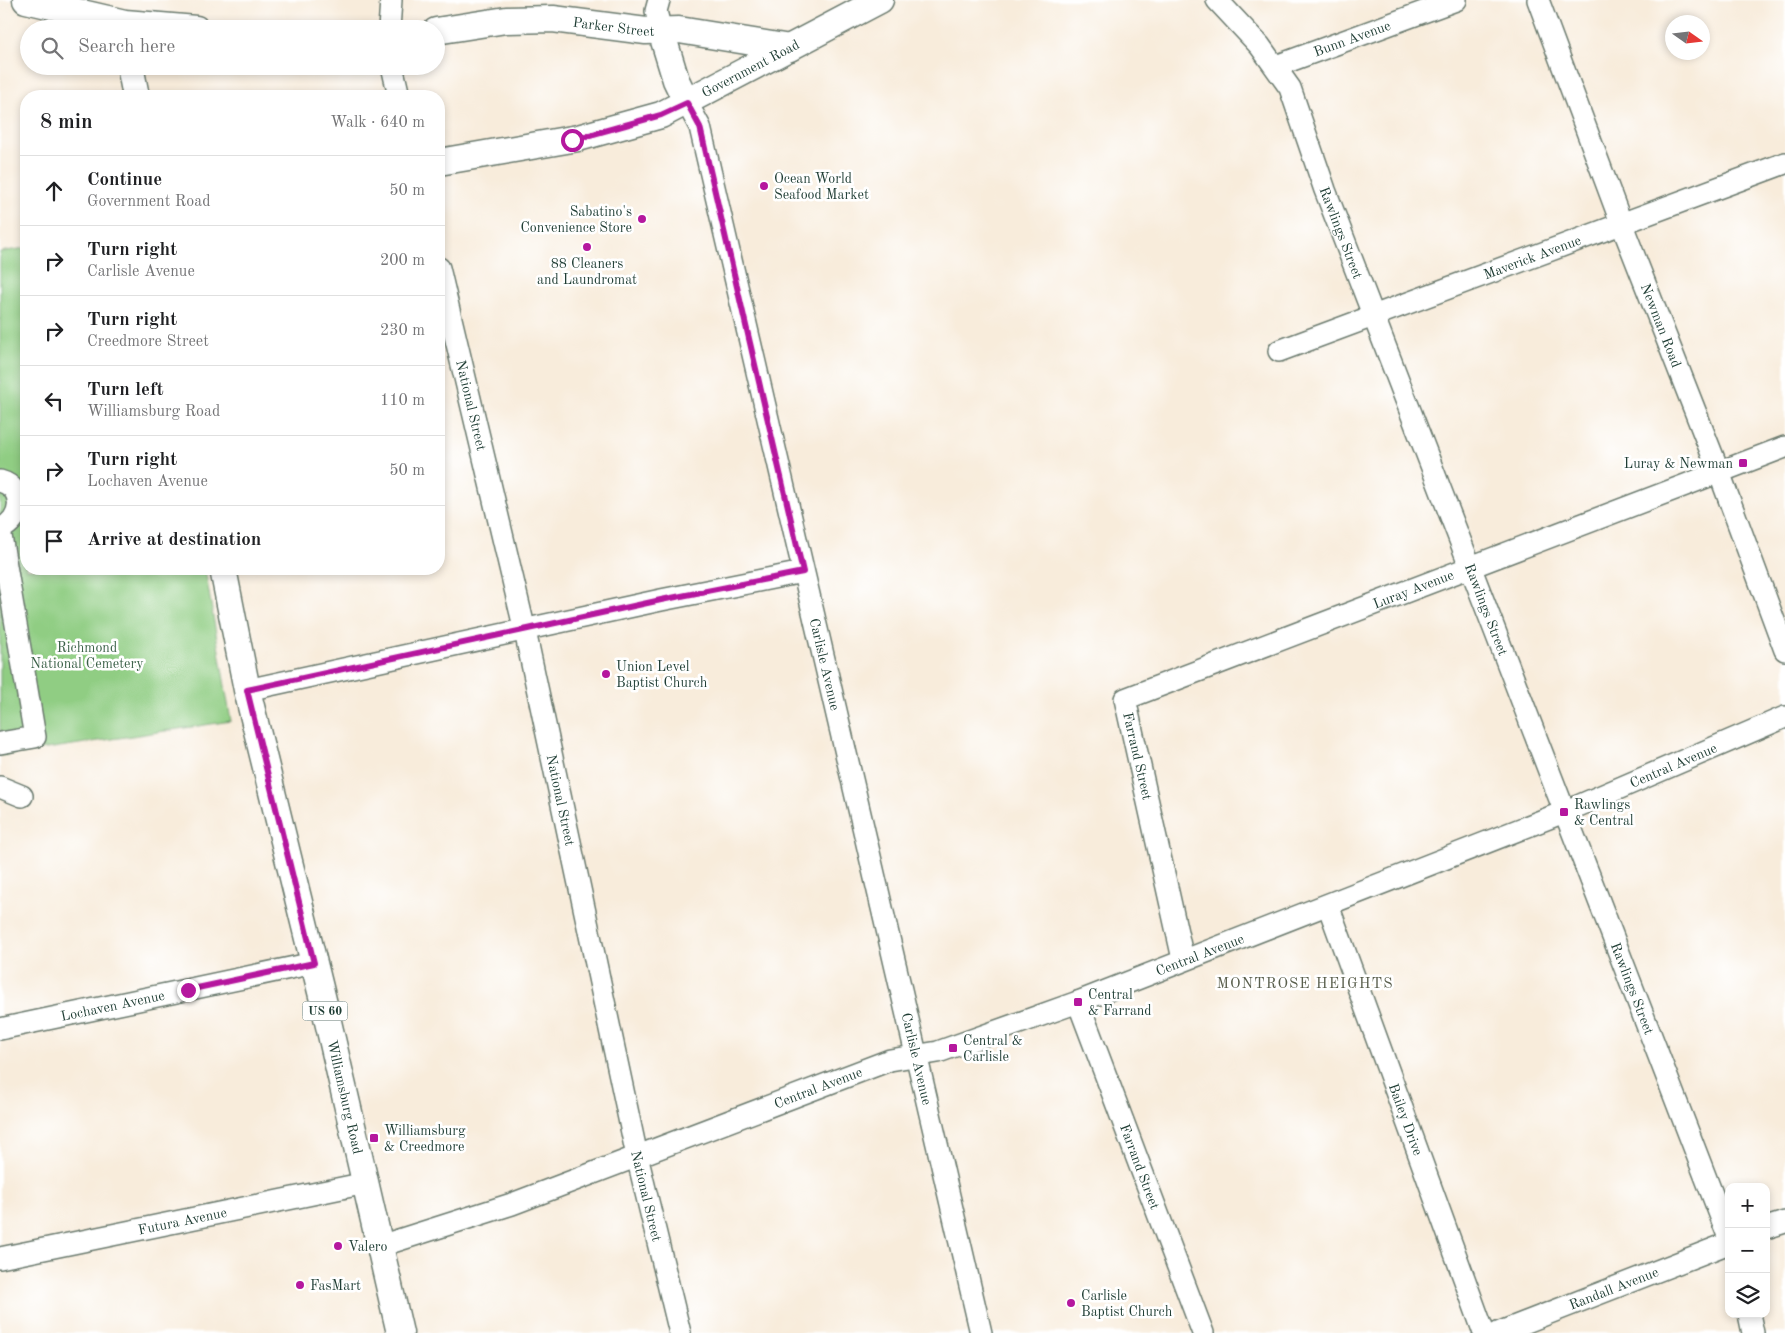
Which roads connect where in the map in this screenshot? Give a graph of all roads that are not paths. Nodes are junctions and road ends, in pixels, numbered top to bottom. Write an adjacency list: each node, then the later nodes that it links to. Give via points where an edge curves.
1 (26, 0): 8 (main road)
2 (391, 0): 10 (street)
3 (658, 0): 12 (street, Carlisle Avenue, via 656,11)
4 (880, 0): 13 (main road, Government Road)
5 (1217, 0): 14 (street, Rawlings Street)
6 (1456, 0): 14 (street, Bunn Avenue)
7 (1538, 0): 22 (street, Newman Road)
8 (124, 17): 9 (main road)
9 (142, 20)
10 (390, 20)
11 (445, 30): 12 (main road, Parker Street, via 540,18)
12 (660, 31): 13 (main road, Parker Street, via 679,30); 19 (main road, Carlisle Avenue)
13 (790, 48): 19 (main road, Government Road)
14 (1276, 66): 24 (street, Rawlings Street, via 1290,88)
15 (132, 75): 17 (main road)
16 (394, 75): 18 (street)
17 (135, 90)
18 (398, 90)
19 (687, 103): 20 (main road, Government Road, via 661,115 597,134); 33 (street, Carlisle Avenue, via 700,127)
20 (445, 161)
21 (1785, 163): 22 (street, Maverick Avenue)
22 (1622, 225): 24 (street, Maverick Avenue); 27 (street, Newman Road)
23 (445, 294): 35 (street, National Street)
24 (1374, 316): 25 (street, Maverick Avenue); 32 (street, Rawlings Street)
25 (1279, 351)
26 (1785, 447): 27 (street, Luray Avenue)
27 (1719, 472): 32 (street, Luray Avenue); 36 (street, Newman Road)
28 (0, 481): 29 (street, via 11,486)
29 (20, 497)
30 (20, 505): 31 (street, via 13,521)
31 (0, 529): 40 (street, via 35,737)
32 (1469, 566): 38 (street, Luray Avenue); 43 (street, Rawlings Street)
33 (803, 572): 35 (street); 49 (street, Carlisle Avenue)
34 (224, 575): 37 (main road, Williamsburg Road / US 60)
35 (524, 631): 37 (street); 50 (street, National Street)
36 (1785, 650)
37 (247, 690): 46 (main road, Williamsburg Road / US 60)
38 (1125, 699): 45 (street, Farrand Street)
39 (1785, 717): 43 (street, Central Avenue)
40 (0, 743)
41 (0, 787): 42 (street)
42 (22, 796)
43 (1564, 812): 44 (street, Central Avenue); 54 (street, Rawlings Street)
44 (1328, 905): 45 (street, Central Avenue); 63 (street, Bailey Drive)
45 (1183, 959): 47 (street, Central Avenue)
46 (314, 963): 48 (street, Lochaven Avenue); 51 (main road, Williamsburg Road / US 60)
47 (1078, 1002): 49 (street, Central Avenue, via 953,1048); 62 (street, Farrand Street)
48 (0, 1029)
49 (916, 1056): 50 (street, Central Avenue, via 890,1060); 61 (street, Carlisle Avenue)
50 (637, 1156): 56 (street, Central Avenue, via 512,1204); 60 (street, National Street)
51 (366, 1183): 56 (main road, Williamsburg Road / US 60); 57 (street, Futura Avenue)
52 (1785, 1222): 53 (street)
53 (1770, 1227)
54 (1725, 1228)
55 (1725, 1245): 64 (street, Randall Avenue)
56 (380, 1246): 59 (main road, Williamsburg Road / US 60)
57 (0, 1258)
58 (1749, 1318): 65 (street)
59 (400, 1333)
60 (680, 1333)
61 (981, 1333)
62 (1203, 1333)
63 (1484, 1333)
64 (1498, 1333)
65 (1753, 1333)

